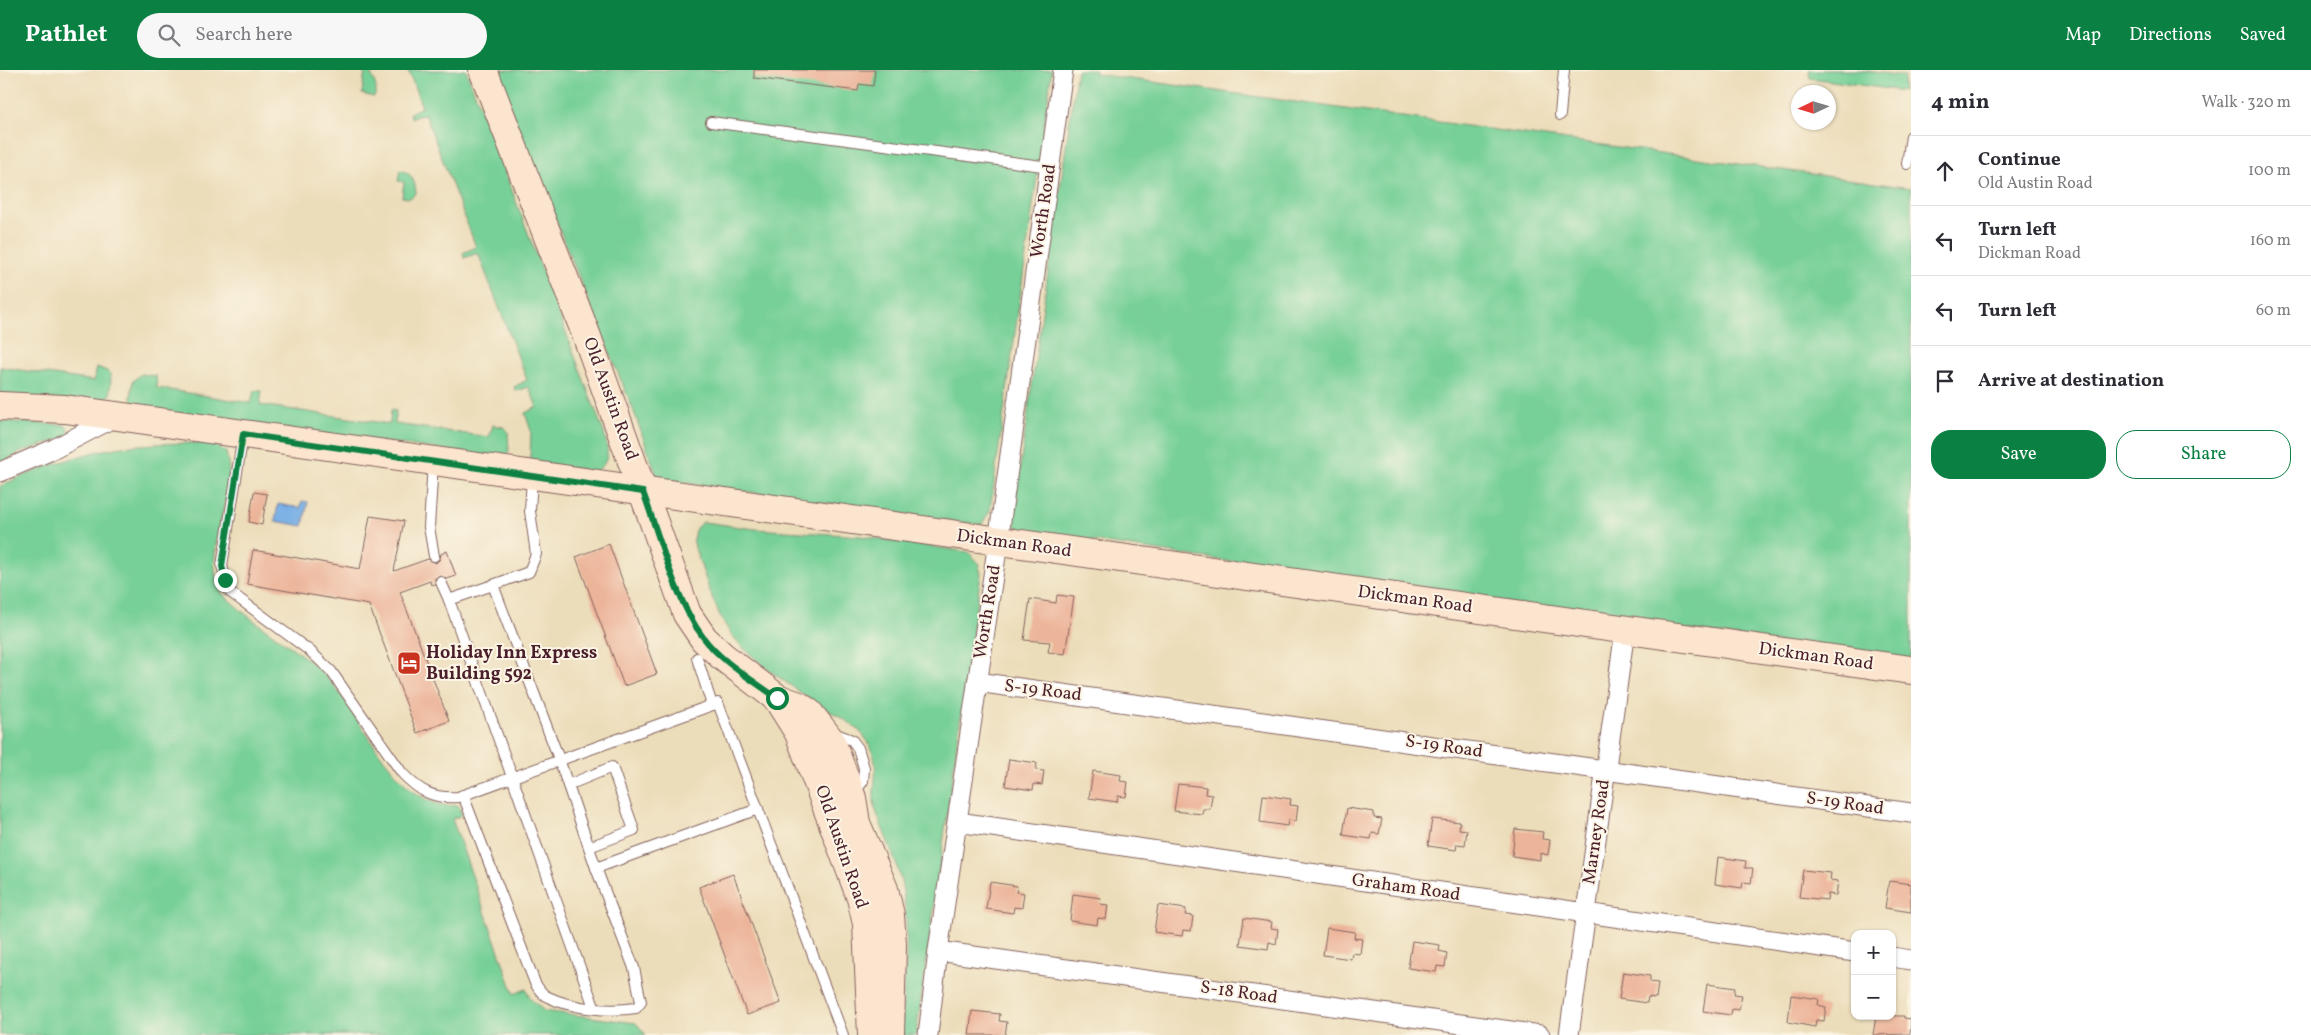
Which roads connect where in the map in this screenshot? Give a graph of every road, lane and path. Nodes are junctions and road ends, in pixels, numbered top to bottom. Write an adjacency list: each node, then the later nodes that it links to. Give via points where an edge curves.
1 (483, 70): 15 (street, Old Austin Road, via 586,334)
2 (1064, 70): 8 (street, Worth Road)
3 (1564, 70): 4 (lane)
4 (1560, 115)
5 (712, 122): 8 (lane)
6 (1911, 136): 7 (lane)
7 (1906, 164)
8 (1050, 167): 16 (street, Worth Road)
9 (0, 406): 10 (street, Dickman Road)
10 (117, 416): 11 (street, Dickman Road); 13 (street, via 54,449)
11 (243, 434): 12 (street, Dickman Road); 31 (lane, via 222,566 230,592 310,651 331,671 414,786 430,796)
12 (434, 462): 14 (street, Dickman Road); 17 (lane, via 429,527)
13 (0, 472)
14 (532, 476): 15 (street, Dickman Road); 19 (lane, via 530,511 536,554 529,572)
15 (643, 492): 16 (street, Dickman Road); 25 (street, Old Austin Road, via 688,614 704,639)
16 (998, 542): 21 (street, Dickman Road); 24 (street, Worth Road)
17 (434, 556)
18 (441, 582): 20 (lane)
19 (493, 585): 20 (lane); 27 (lane)
20 (449, 600): 29 (lane)
21 (1625, 630): 23 (street, Dickman Road); 28 (street, Marney Road)
22 (697, 658): 26 (lane)
23 (1911, 670)
24 (977, 682): 28 (street, S-19 Road); 35 (street, Worth Road)
25 (777, 698): 32 (street, Old Austin Road); 32 (street, Old Austin Road, via 809,713 831,741)
26 (712, 705): 27 (lane); 33 (lane, via 718,703)
27 (559, 760): 29 (lane); 30 (lane)
28 (1606, 770): 34 (street, S-19 Road); 38 (street, Marney Road)
29 (511, 777): 31 (lane); 43 (lane)
30 (568, 785): 36 (lane); 36 (lane, via 612,767 634,830)
31 (463, 795): 43 (lane, via 535,983 546,997 567,1004)
32 (840, 803): 45 (street, Old Austin Road, via 867,924); 46 (street, Old Austin Road, via 856,823 884,889 890,915)
33 (758, 809): 37 (lane); 44 (lane)
34 (1911, 813)
35 (958, 822): 38 (street, Graham Road); 39 (street, Worth Road)
36 (589, 847): 37 (lane)
37 (596, 868): 43 (lane, via 634,968 641,1002 636,1008)
38 (1585, 914): 40 (street, Graham Road); 49 (street, Marney Road)
39 (938, 950): 47 (street, Worth Road); 48 (street, S-18 Road)
40 (1851, 951)
41 (1896, 958): 42 (street)
42 (1911, 960)
43 (594, 1007)
44 (843, 1035)
45 (872, 1035)
46 (890, 1035)
47 (928, 1035)
48 (1540, 1035)
49 (1568, 1035)

